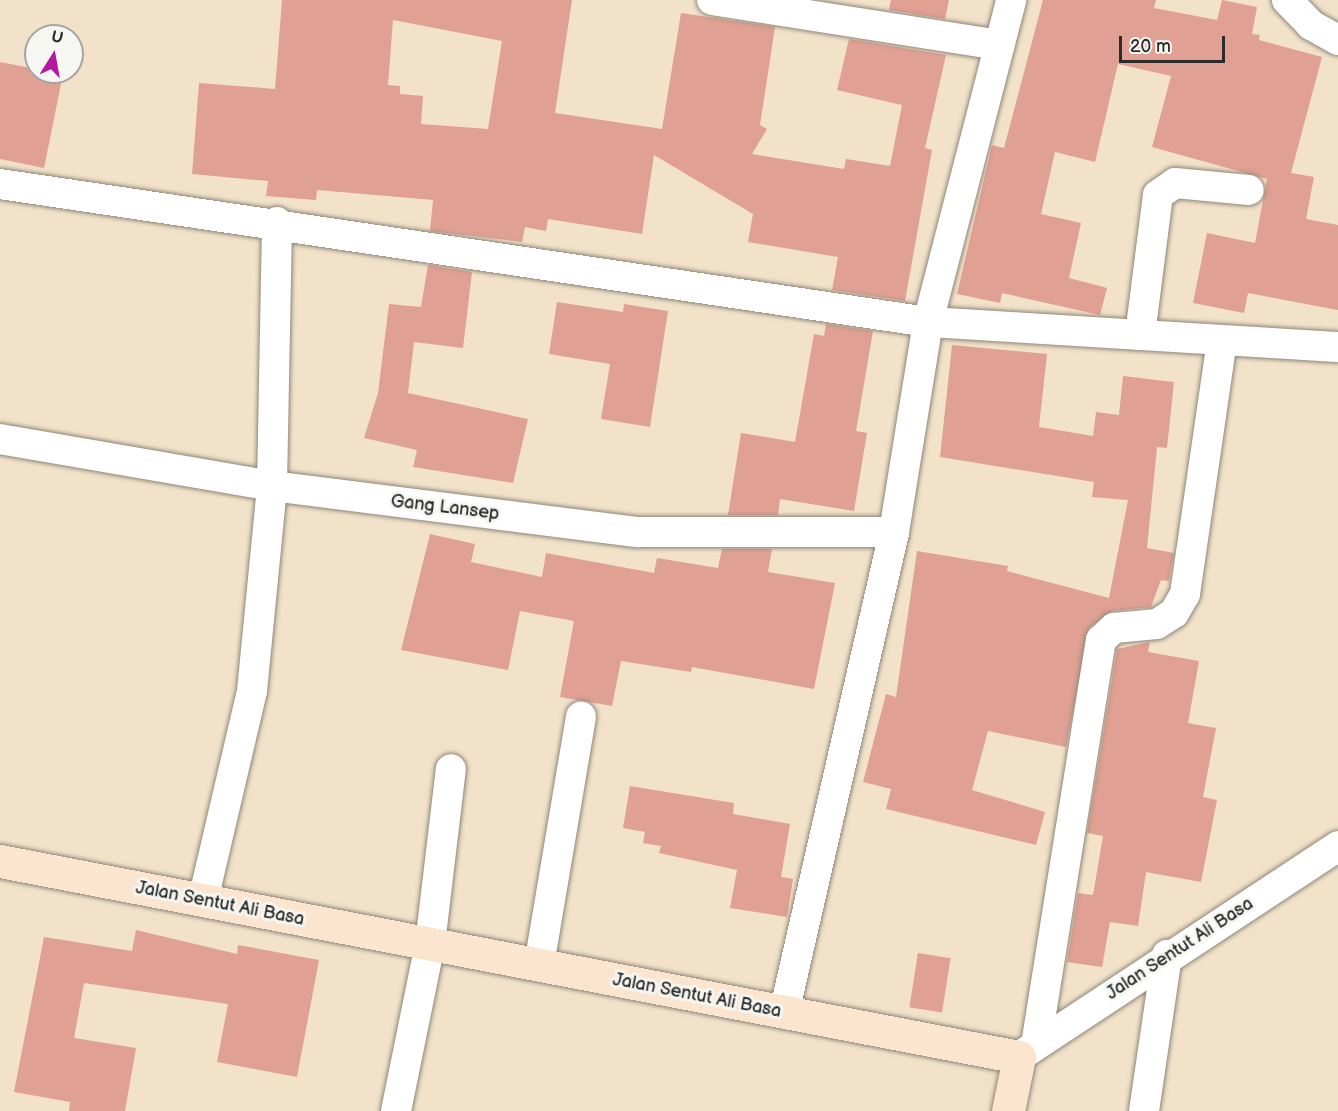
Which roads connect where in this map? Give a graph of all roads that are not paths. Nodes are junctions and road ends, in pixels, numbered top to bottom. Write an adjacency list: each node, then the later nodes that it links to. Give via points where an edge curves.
1 (712, 0): 5 (street)
2 (1011, 0): 5 (street)
3 (1287, 0): 4 (street, via 1311,25)
4 (1338, 40)
5 (999, 45): 9 (street)
6 (0, 184): 8 (street)
7 (1249, 190): 10 (street, via 1175,183 1158,195)
8 (278, 222): 9 (street); 14 (street)
9 (928, 322): 10 (street); 15 (street)
10 (1140, 335): 11 (street)
11 (1222, 341): 12 (street); 25 (street, via 1185,594 1174,613 1157,624 1114,628 1101,640)
12 (1338, 348)
13 (0, 439): 14 (street, Gang Lansep)
14 (272, 486): 15 (street, Gang Lansep, via 636,532); 20 (street, via 252,691)
15 (894, 532): 24 (street)
16 (581, 717): 23 (street)
17 (451, 770): 21 (street)
18 (1338, 846): 22 (street, Jalan Sentut Ali Basa)
19 (0, 861): 20 (street, Jalan Sentut Ali Basa)
20 (203, 900): 21 (street, Jalan Sentut Ali Basa)
21 (430, 944): 23 (street, Jalan Sentut Ali Basa); 26 (street)
22 (1167, 956): 25 (street, Jalan Sentut Ali Basa); 28 (street)
23 (539, 965): 24 (street, Jalan Sentut Ali Basa)
24 (784, 1012): 25 (street, Jalan Sentut Ali Basa)
25 (1027, 1051): 27 (street)
26 (396, 1111)
27 (1008, 1111)
28 (1144, 1111)

